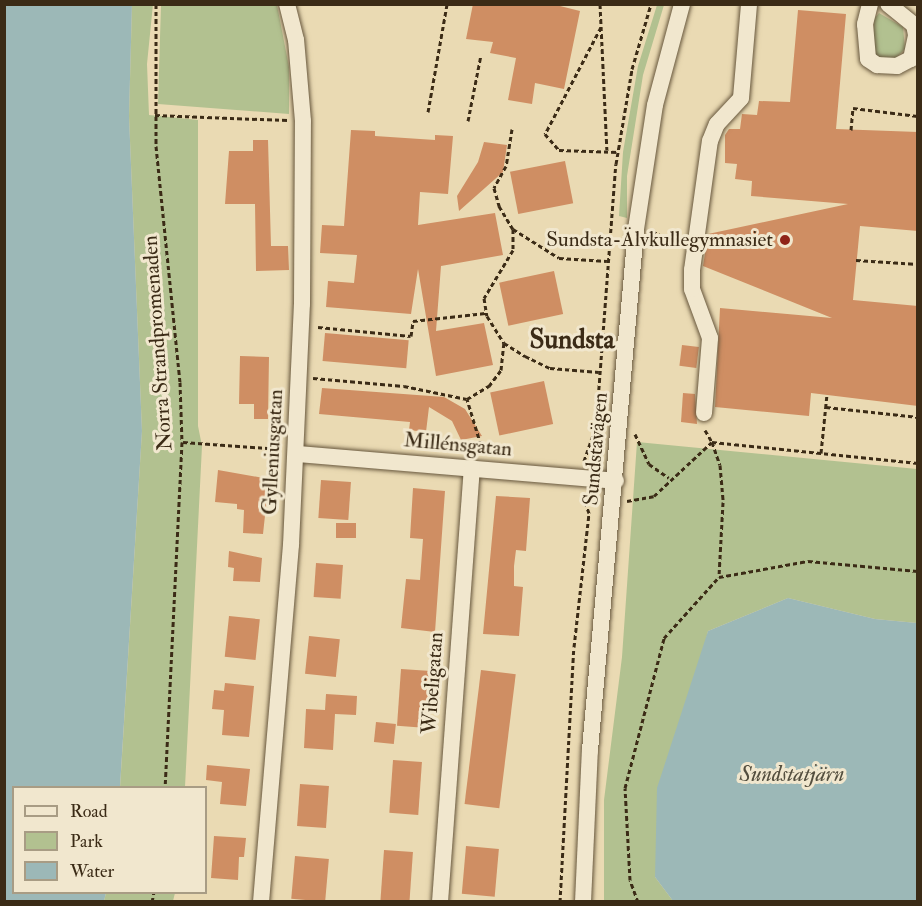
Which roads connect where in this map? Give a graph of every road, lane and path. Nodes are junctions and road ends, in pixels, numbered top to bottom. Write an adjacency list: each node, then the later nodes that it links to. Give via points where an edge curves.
1 (156, 4): 13 (path, Norra Strandpromenaden)
2 (287, 4): 15 (street, Gylleniusgatan, via 296,40)
3 (447, 4): 12 (path)
4 (600, 4): 10 (path)
5 (651, 4): 20 (path, via 632,69)
6 (682, 4): 22 (street, Sundstavägen, via 655,105)
7 (749, 4): 24 (street, via 741,98 717,124 710,141)
8 (870, 4): 9 (street, via 864,24 868,59 877,65 897,66 911,59 916,35 914,25)
9 (888, 4)
10 (601, 27): 19 (path); 19 (path, via 544,134 559,150)
11 (481, 55): 16 (path)
12 (428, 112)
13 (155, 115): 15 (path); 38 (path, Norra Strandpromenaden)
14 (918, 116): 18 (path, via 853,108)
15 (303, 121): 29 (street, Gylleniusgatan)
16 (468, 121)
17 (512, 129): 23 (path, via 506,166 494,188)
18 (851, 130)
19 (607, 150): 20 (path)
20 (618, 152): 21 (path)
21 (611, 225): 22 (path); 26 (path)
22 (636, 229): 24 (path, via 659,233); 45 (street, Sundstavägen)
23 (513, 230): 26 (path, via 559,258); 28 (path, via 513,250 484,298)
24 (696, 254): 36 (street, via 692,289 710,338)
25 (856, 260): 27 (path)
26 (607, 261): 31 (path)
27 (918, 264)
28 (486, 313): 29 (path, via 413,321 411,336); 30 (path)
29 (301, 326): 32 (street, Gylleniusgatan)
30 (504, 343): 31 (path, via 550,368); 34 (path, via 501,369 489,386)
31 (599, 372): 44 (path, via 596,427)
32 (300, 377): 34 (path, via 404,386); 41 (street, Gylleniusgatan)
33 (827, 394): 35 (path)
34 (467, 399): 43 (path, via 482,441)
35 (826, 407): 37 (path); 40 (path)
36 (704, 413): 39 (path, via 705,430)
37 (918, 417)
38 (182, 442): 41 (path); 49 (path, Norra Strandpromenaden)
39 (712, 442): 40 (path); 46 (path, via 654,496); 48 (path, via 720,465 723,502)
40 (821, 453): 42 (path)
41 (297, 454): 43 (street, Millénsgatan); 50 (street, Gylleniusgatan)
42 (918, 463)
43 (478, 469): 44 (street, Millénsgatan); 51 (street, Wibeligatan)
44 (581, 478): 45 (street, Millénsgatan); 52 (path, via 589,513 574,647)
45 (616, 481): 46 (street, Sundstavägen)
46 (614, 502): 53 (street, Sundstavägen, via 590,750)
47 (918, 571): 48 (path, via 808,561)
48 (719, 577): 54 (path, via 664,638 625,788 630,880)
49 (165, 786)
50 (261, 902)
51 (440, 902)
52 (560, 902)
53 (583, 902)
54 (638, 902)

